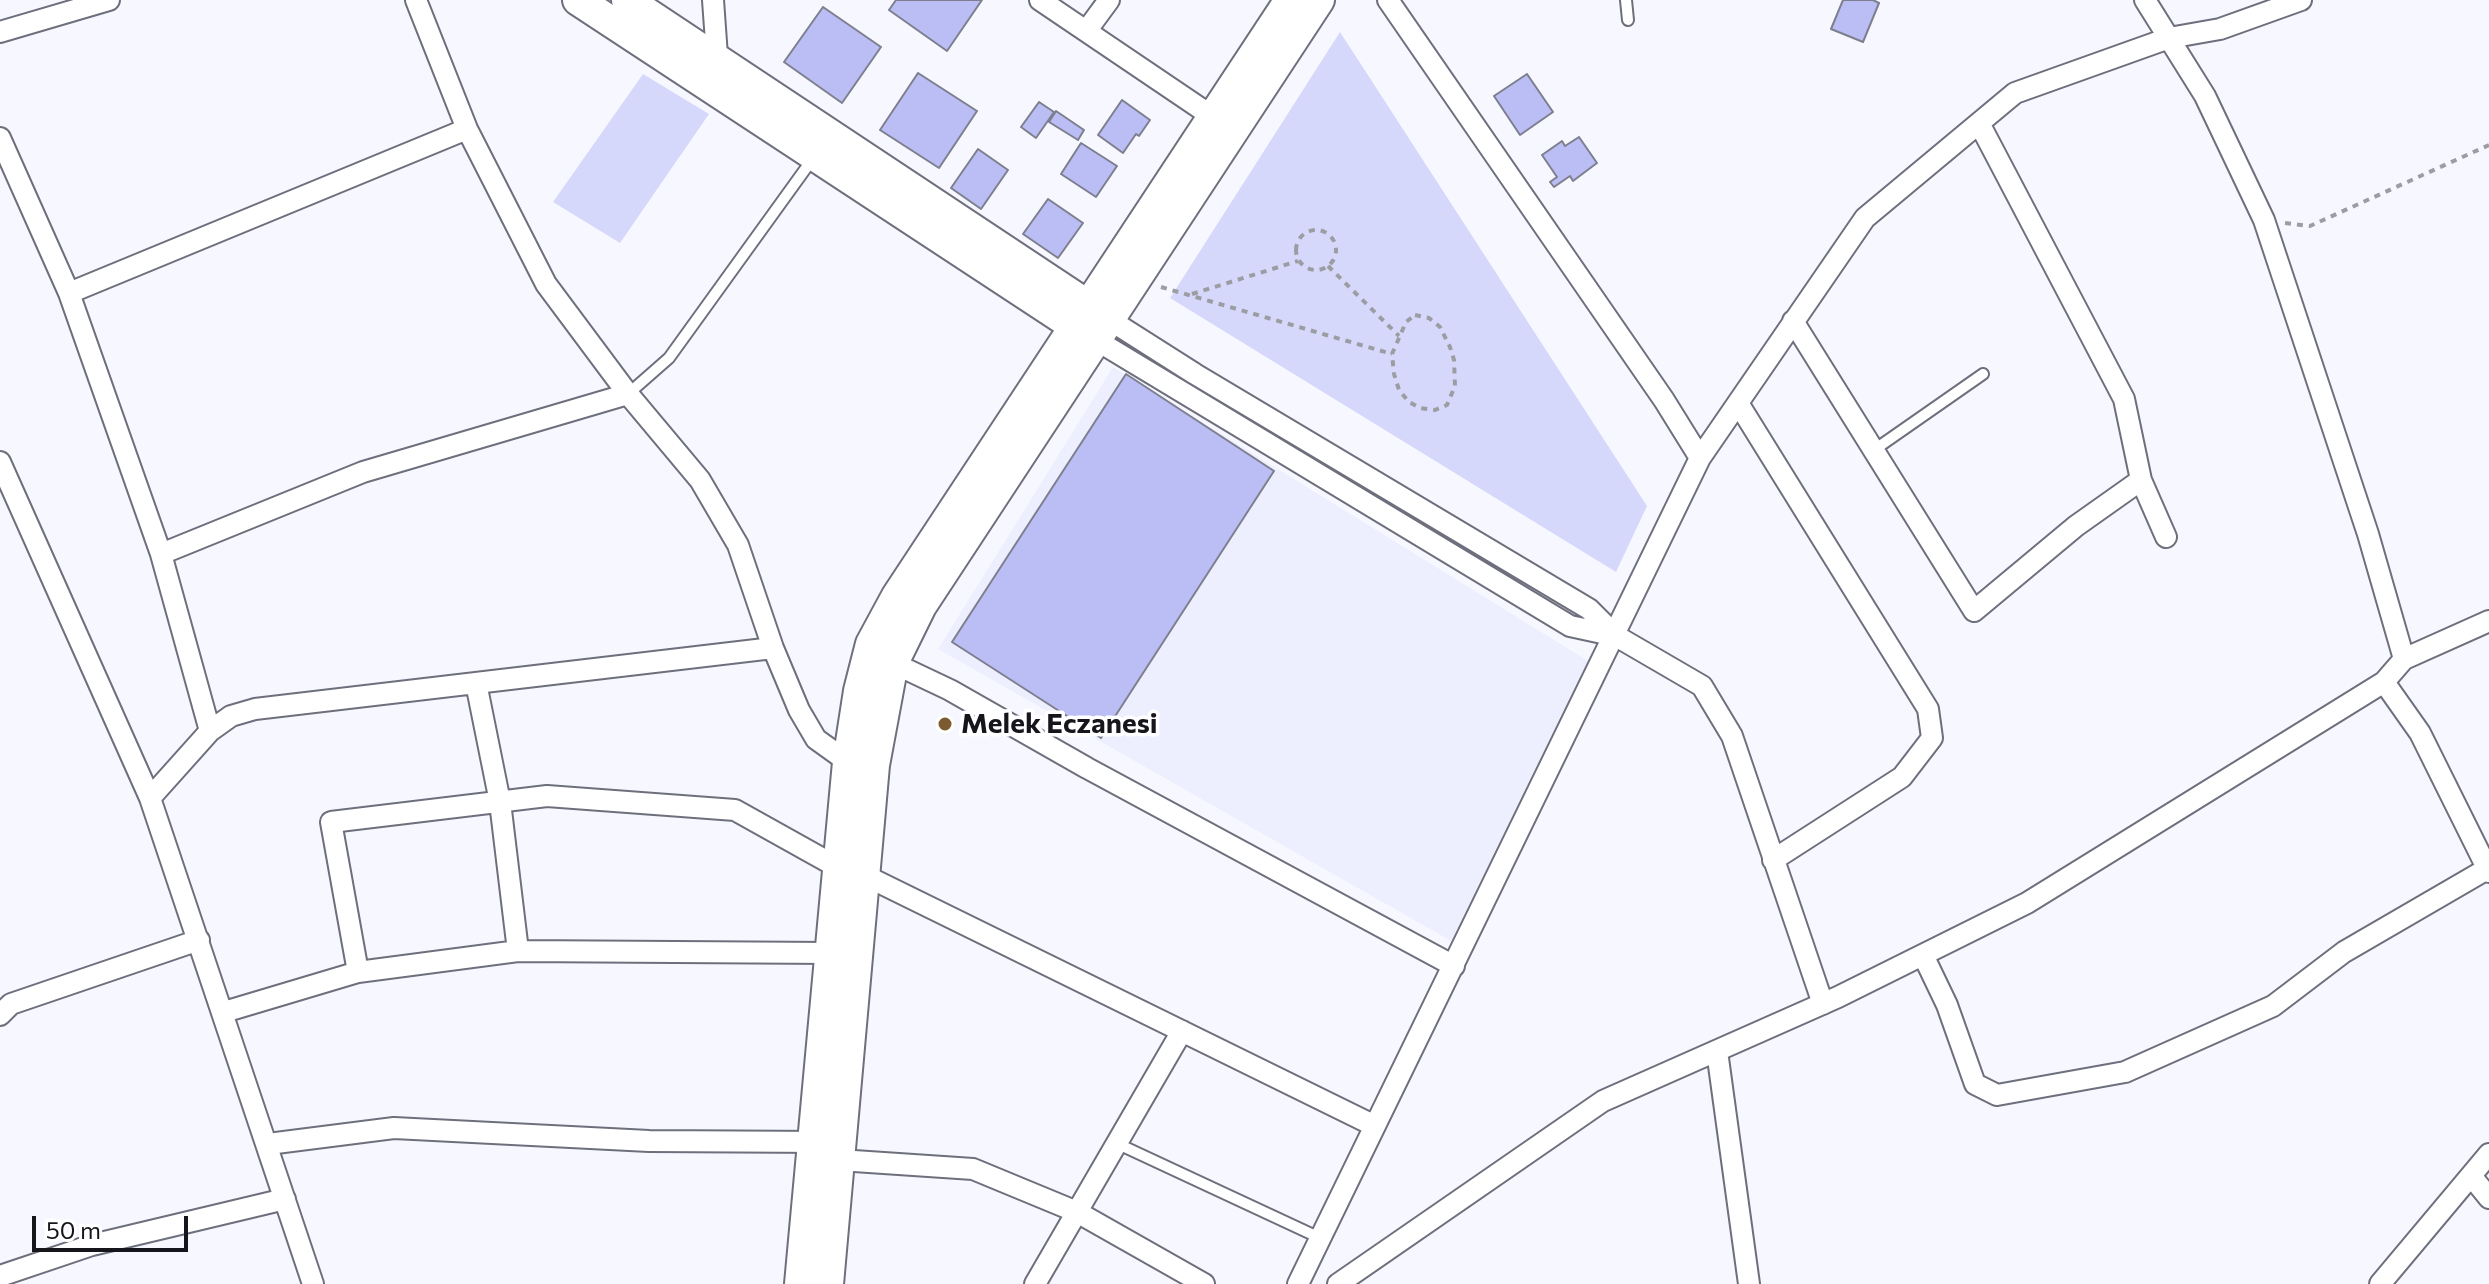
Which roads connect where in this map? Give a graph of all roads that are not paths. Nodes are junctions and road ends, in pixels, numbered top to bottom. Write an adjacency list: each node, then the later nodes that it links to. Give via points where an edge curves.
1 (109, 0): 14 (street)
2 (416, 0): 22 (street)
3 (578, 0): 19 (main road)
4 (627, 0): 19 (main road)
5 (713, 0): 19 (street)
6 (1040, 0): 16 (street)
7 (1109, 0): 16 (street)
8 (1290, 0): 21 (main road)
9 (1319, 0): 21 (main road)
10 (1388, 0): 32 (street)
11 (1626, 0): 15 (lane)
12 (2145, 0): 18 (street)
13 (2301, 0): 18 (street, via 2220,29)
14 (70, 6): 17 (street)
15 (1628, 20)
16 (1087, 30): 21 (street)
17 (0, 32)
18 (2169, 38): 20 (street, via 2015,93); 40 (street, via 2205,96 2264,220)
19 (718, 75): 24 (main road); 27 (main road)
20 (1979, 123): 26 (street, via 1865,218); 34 (street, via 2124,399)
21 (1223, 124): 27 (main road); 27 (main road, via 1136,280)
22 (467, 129): 25 (street); 29 (street, via 546,284)
23 (0, 138): 25 (street)
24 (815, 155): 27 (main road); 29 (lane, via 669,358)
25 (69, 293): 36 (street)
26 (1793, 321): 30 (street); 31 (street)
27 (1092, 323): 38 (street, via 1195,374 1589,609); 41 (main road, via 921,606); 45 (main road, via 897,596 871,644 859,691)
28 (1983, 374): 31 (lane)
29 (628, 394): 36 (street, via 363,472); 39 (street, via 700,480 738,545)
30 (1738, 403): 32 (street); 48 (street, via 1928,709 1932,738 1902,777)
31 (1874, 450): 34 (street, via 1974,611)
32 (1700, 458): 38 (street)
33 (0, 462): 46 (street)
34 (2141, 480): 35 (street)
35 (2166, 537)
36 (161, 554): 44 (street)
37 (2489, 621): 40 (street)
38 (1616, 636): 48 (street, via 1702,686 1732,736); 55 (street)
39 (773, 648): 43 (street); 45 (street, via 816,739)
40 (2404, 659): 42 (street)
41 (893, 663): 45 (main road); 55 (street)
42 (2384, 682): 49 (street, via 2420,733); 54 (street, via 2027,903)
43 (476, 683): 44 (street, via 255,709 231,716); 47 (street)
44 (210, 731): 46 (street)
45 (861, 764): 50 (main road)
46 (150, 798): 51 (street)
47 (500, 802): 50 (street, via 547,796 735,810); 52 (street); 56 (street, via 331,822)
48 (1773, 860): 57 (street)
49 (2488, 870): 54 (street, via 2344,952 2273,1006 2125,1072 1997,1095 1975,1084)
50 (852, 872): 53 (main road); 60 (street); 65 (main road)
51 (199, 940): 58 (street); 59 (street, via 11,1004)
52 (518, 951): 53 (street); 56 (street)
53 (831, 953): 65 (main road)
54 (1923, 955): 57 (street)
55 (1454, 966): 62 (street)
56 (358, 972): 58 (street)
57 (1823, 1004): 61 (street)
58 (224, 1012): 64 (street)
59 (0, 1015)
60 (1182, 1031): 62 (street); 63 (street)
61 (1717, 1051): 79 (street, via 1603,1101); 80 (street)
62 (1375, 1126): 71 (street)
63 (1116, 1143): 70 (street); 71 (lane)
64 (268, 1144): 65 (street, via 394,1128); 69 (street)
65 (831, 1148): 70 (street, via 973,1169); 74 (main road); 75 (main road)
66 (2489, 1154): 67 (street)
67 (2472, 1177): 68 (street); 81 (street)
68 (2489, 1198)
69 (285, 1199): 72 (street, via 92,1245); 73 (street)
70 (1077, 1212): 76 (street); 77 (street)
71 (1320, 1238): 78 (street)
72 (0, 1276)
73 (313, 1284)
74 (800, 1284)
75 (828, 1284)
76 (1035, 1284)
77 (1204, 1284)
78 (1298, 1284)
79 (1338, 1284)
80 (1749, 1284)
81 (2380, 1284)

